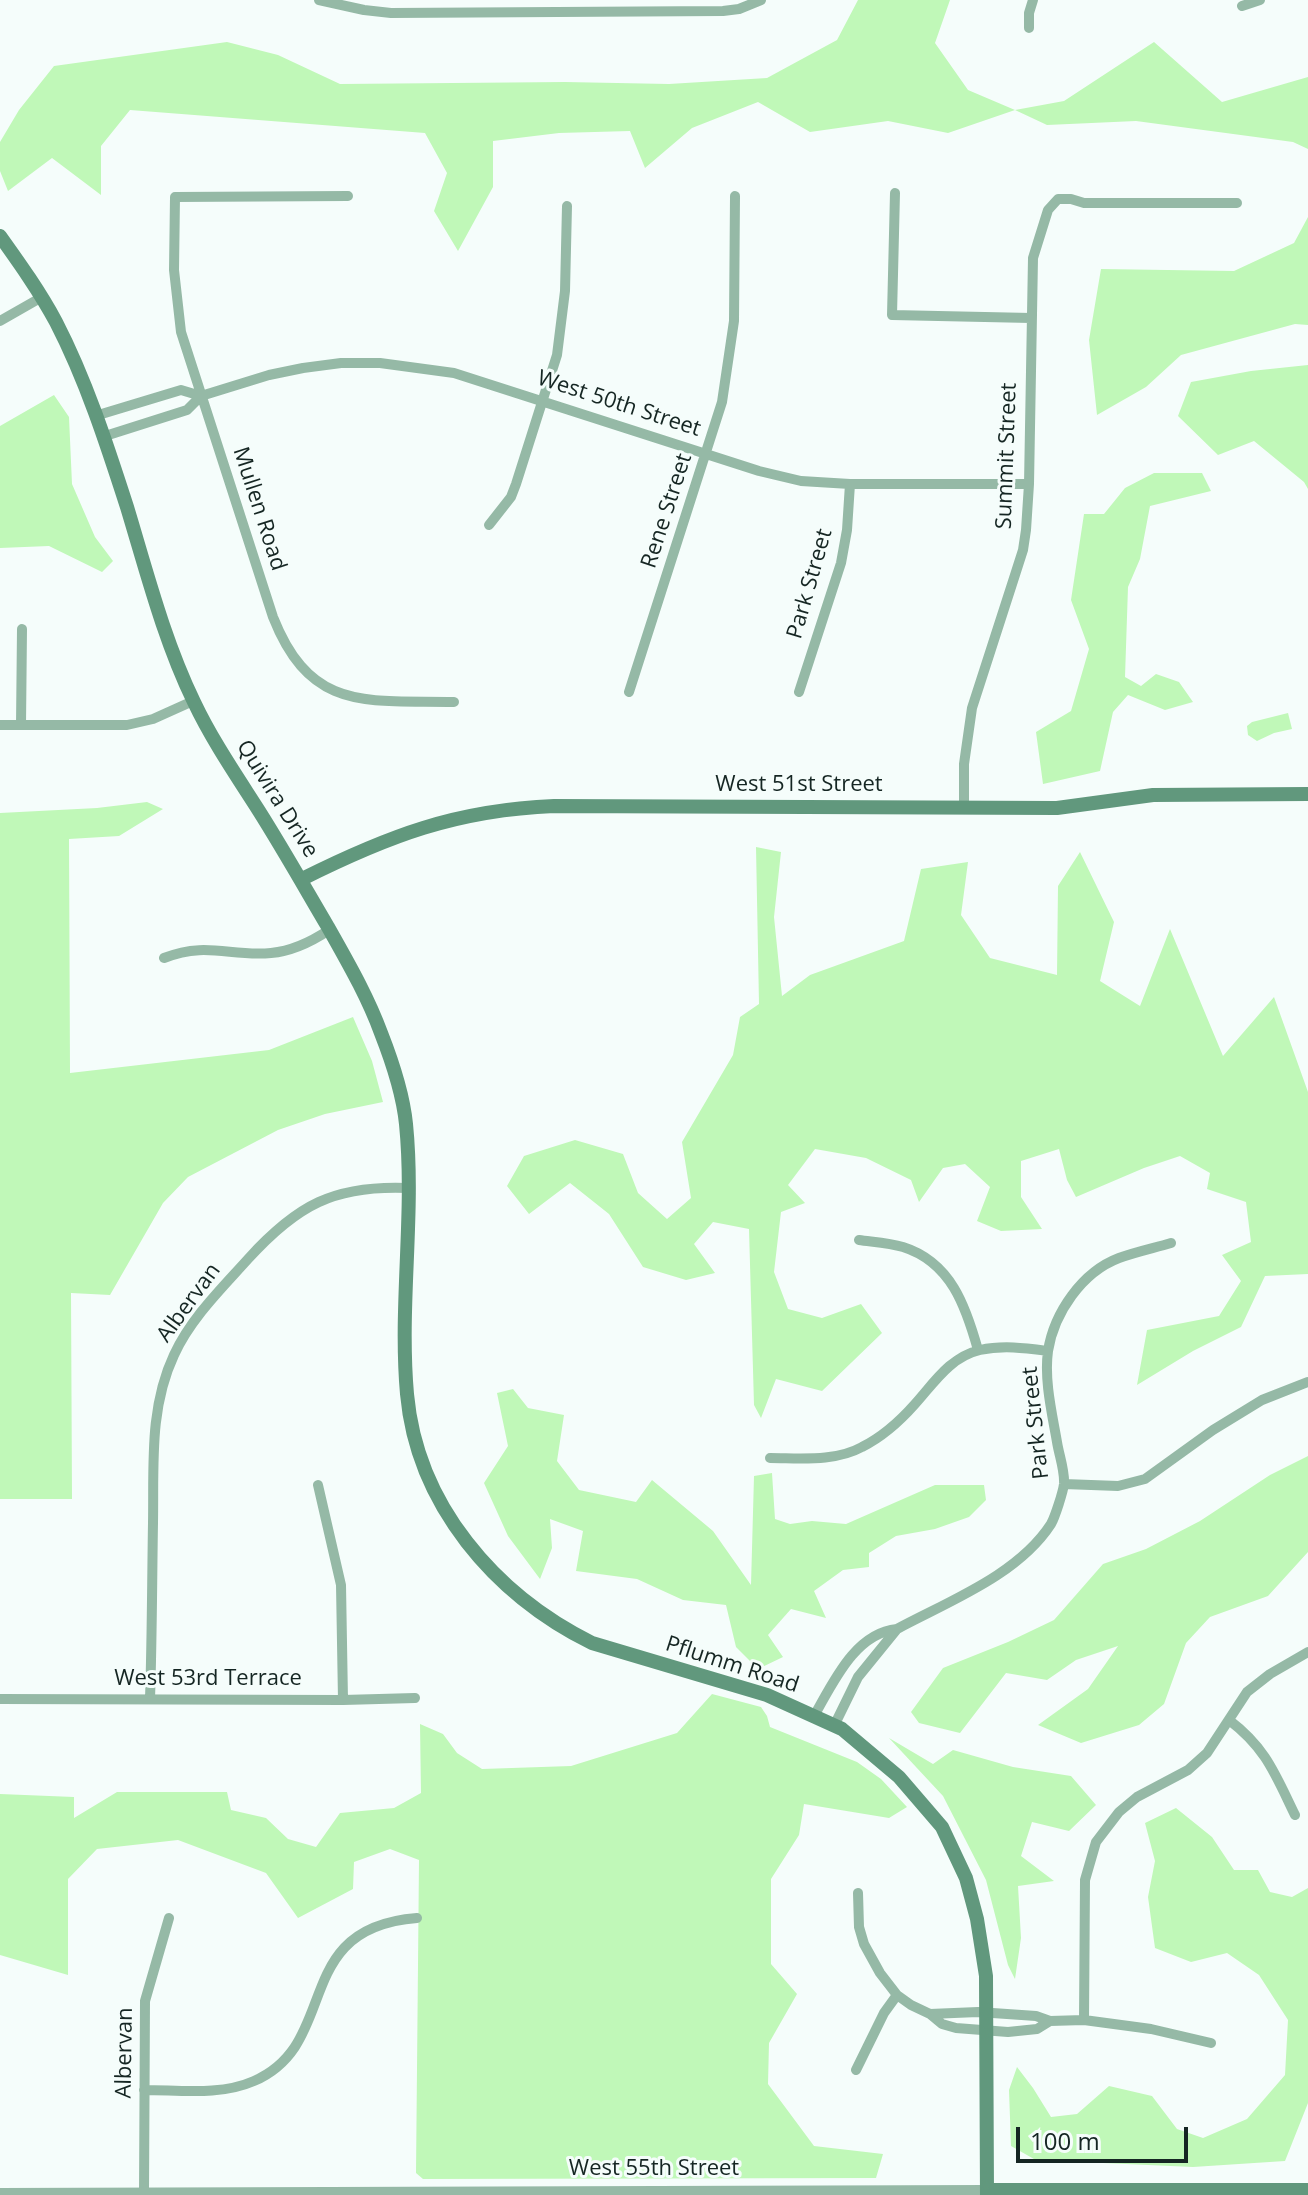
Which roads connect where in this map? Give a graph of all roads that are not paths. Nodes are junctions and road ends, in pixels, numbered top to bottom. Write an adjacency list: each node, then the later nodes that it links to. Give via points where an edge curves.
1 (319, 0): 2 (street, via 391,13 509,13 723,11)
2 (761, 0)
3 (1033, 0): 6 (street)
4 (1260, 0): 5 (street)
5 (1242, 6)
6 (1029, 28)
7 (895, 193): 14 (street, via 892,315)
8 (348, 196): 16 (street, Mullen Road, via 175,197 177,312)
9 (735, 196): 20 (street, Rene Street, via 734,321 722,402)
10 (1237, 203): 14 (street, Summit Street, via 1058,199 1048,210 1035,249)
11 (567, 206): 17 (street, via 562,325)
12 (0, 236): 13 (main road, Quivira Drive)
13 (42, 297): 15 (street); 18 (main road, Quivira Drive)
14 (1031, 318): 22 (street, Summit Street)
15 (0, 321)
16 (201, 396): 17 (street, West 50th Street, via 303,368 380,363 454,373); 18 (street, West 50th Street, via 181,390); 19 (street, West 50th Street, via 187,410); 28 (street, Mullen Road, via 273,617 298,665 325,686 359,699)
17 (543, 400): 20 (street, West 50th Street); 23 (street, via 511,497)
18 (95, 416): 19 (main road, Quivira Drive)
19 (102, 437): 27 (main road, Quivira Drive)
20 (707, 454): 21 (street, West 50th Street, via 801,481); 25 (street, Rene Street)
21 (850, 484): 22 (street, West 50th Street); 26 (street, Park Street, via 841,563)
22 (1029, 484): 32 (street, Summit Street, via 1023,550 972,708)
23 (489, 525)
24 (22, 629): 30 (street)
25 (629, 692)
26 (799, 692)
27 (193, 701): 30 (street, via 127,725); 33 (main road, Quivira Drive)
28 (454, 702)
29 (0, 725): 30 (street)
30 (21, 725)
31 (1308, 794): 32 (main road, West 51st Street, via 1168,795 1057,808)
32 (964, 807): 33 (main road, West 51st Street, via 501,809 412,830)
33 (302, 879): 34 (main road, Quivira Drive)
34 (329, 930): 35 (street, via 279,952 196,949); 36 (main road, Quivira Drive, via 370,1005 395,1076 406,1122)
35 (164, 958)
36 (408, 1188): 42 (main road, Quivira Drive); 52 (street, Albervan, via 338,1194 285,1222 213,1298 174,1354 154,1429)
37 (859, 1240): 39 (street, via 902,1247 937,1268 955,1287)
38 (1171, 1243): 40 (street, Park Street, via 1117,1258 1097,1270 1066,1305)
39 (978, 1350): 40 (street, via 1013,1346); 43 (street, via 955,1361 889,1430 861,1448 838,1456)
40 (1048, 1351): 44 (street, Park Street)
41 (1308, 1382): 44 (street, via 1262,1400 1145,1479 1118,1486)
42 (409, 1408): 54 (main road, Pflumm Road, via 424,1470 440,1502 486,1567 535,1610 592,1643 767,1695)
43 (770, 1458)
44 (1064, 1484): 46 (street, Park Street, via 1052,1522 1028,1553 992,1579)
45 (318, 1485): 53 (street, via 341,1585)
46 (897, 1629): 48 (street, Park Street, via 873,1637); 49 (street, Park Street)
47 (1308, 1652): 55 (street, via 1247,1692)
48 (850, 1658): 49 (street); 54 (street, Park Street)
49 (864, 1670): 56 (street, Park Street)
50 (415, 1698): 53 (street, West 53rd Terrace)
51 (0, 1699): 52 (street, West 53rd Terrace)
52 (150, 1699): 53 (street, West 53rd Terrace)
53 (343, 1700)
54 (814, 1716): 56 (main road, Pflumm Road)
55 (1229, 1720): 57 (street, via 1259,1746); 64 (street, via 1207,1753 1188,1770 1137,1797 1096,1842 1085,1880)
56 (834, 1726): 62 (main road, Pflumm Road, via 899,1777 942,1827 966,1878 977,1919)
57 (1295, 1815)
58 (858, 1893): 61 (street, via 864,1944)
59 (169, 1918): 69 (street, Albervan, via 145,2001)
60 (417, 1918): 69 (street, via 384,1923 341,1951 325,1975 302,2037 271,2071 222,2090)
61 (897, 1995): 63 (street); 68 (street)
62 (987, 2012): 63 (street); 65 (street); 66 (main road, Pflumm Road)
63 (930, 2014): 66 (street, via 942,2024)
64 (1084, 2020): 65 (street); 67 (street)
65 (1050, 2021): 66 (street, via 1037,2029)
66 (987, 2031): 71 (main road, Pflumm Road)
67 (1211, 2043)
68 (856, 2070)
69 (144, 2090): 73 (street, Albervan)
70 (1308, 2190): 71 (main road, West 55th Street)
71 (987, 2192): 74 (street, West 55th Street)
72 (0, 2193): 73 (street, West 55th Street)
73 (144, 2193): 74 (street, West 55th Street)
74 (411, 2193)

